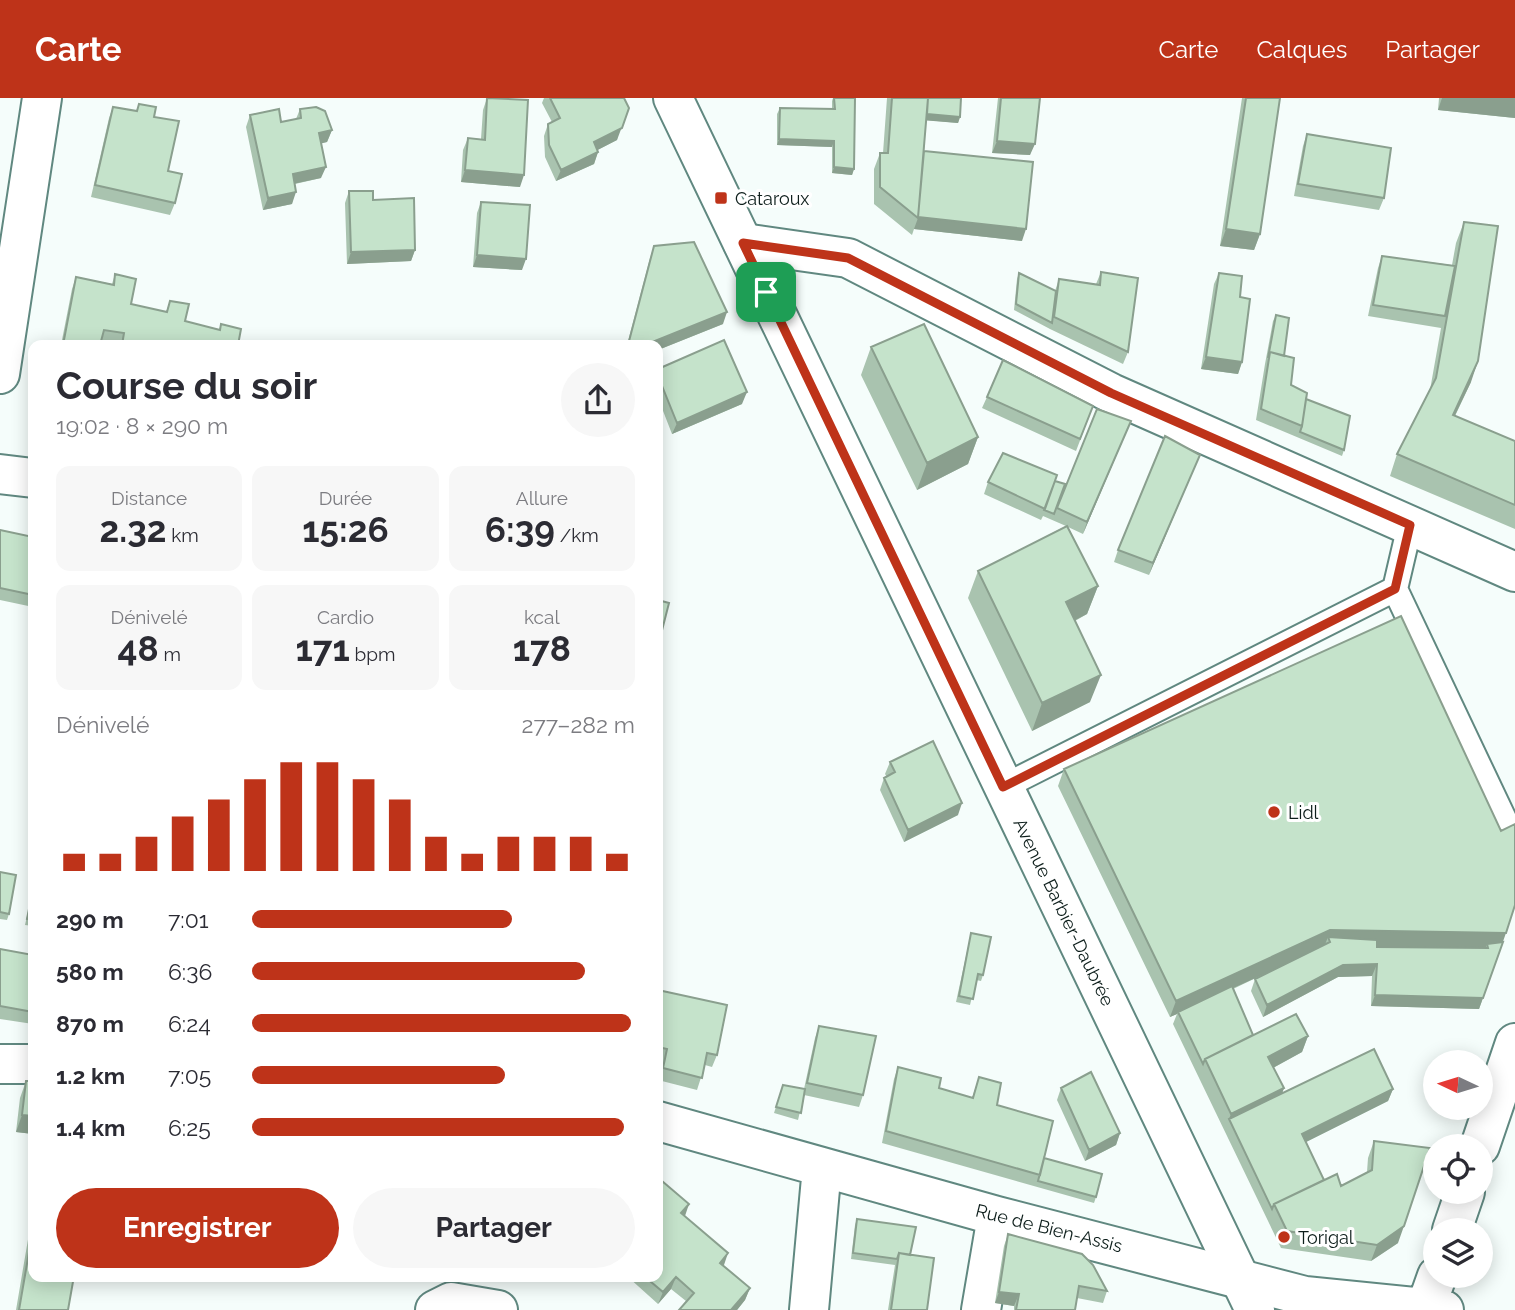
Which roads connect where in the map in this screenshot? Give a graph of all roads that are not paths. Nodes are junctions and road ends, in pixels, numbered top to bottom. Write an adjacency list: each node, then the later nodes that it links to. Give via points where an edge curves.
1 (42, 98): 4 (street)
2 (673, 98): 3 (street, Avenue Barbier-Daubrée)
3 (743, 243): 7 (street, via 848,258 1111,393); 10 (street, Avenue Barbier-Daubrée)
4 (0, 374)
5 (0, 474): 6 (street)
6 (28, 477)
7 (1410, 525): 8 (street); 9 (lane)
8 (1515, 572)
9 (1395, 589): 10 (lane); 11 (lane)
10 (1003, 787): 19 (street, Avenue Barbier-Daubrée)
11 (1504, 819)
12 (1515, 1043): 16 (street)
13 (0, 1064): 14 (street)
14 (28, 1064)
15 (663, 1122): 17 (street, Rue de Bien-Assis)
16 (1484, 1134)
17 (822, 1167): 18 (street, Rue de Bien-Assis); 23 (street)
18 (997, 1216): 19 (street, Rue de Bien-Assis); 24 (street)
19 (1239, 1276): 20 (street, Rue de Bien-Assis, via 1305,1296); 25 (street, Avenue Barbier-Daubrée)
20 (1435, 1298)
21 (435, 1310): 22 (street, via 451,1302)
22 (498, 1310)
23 (809, 1310)
24 (981, 1310)
25 (1255, 1310)

